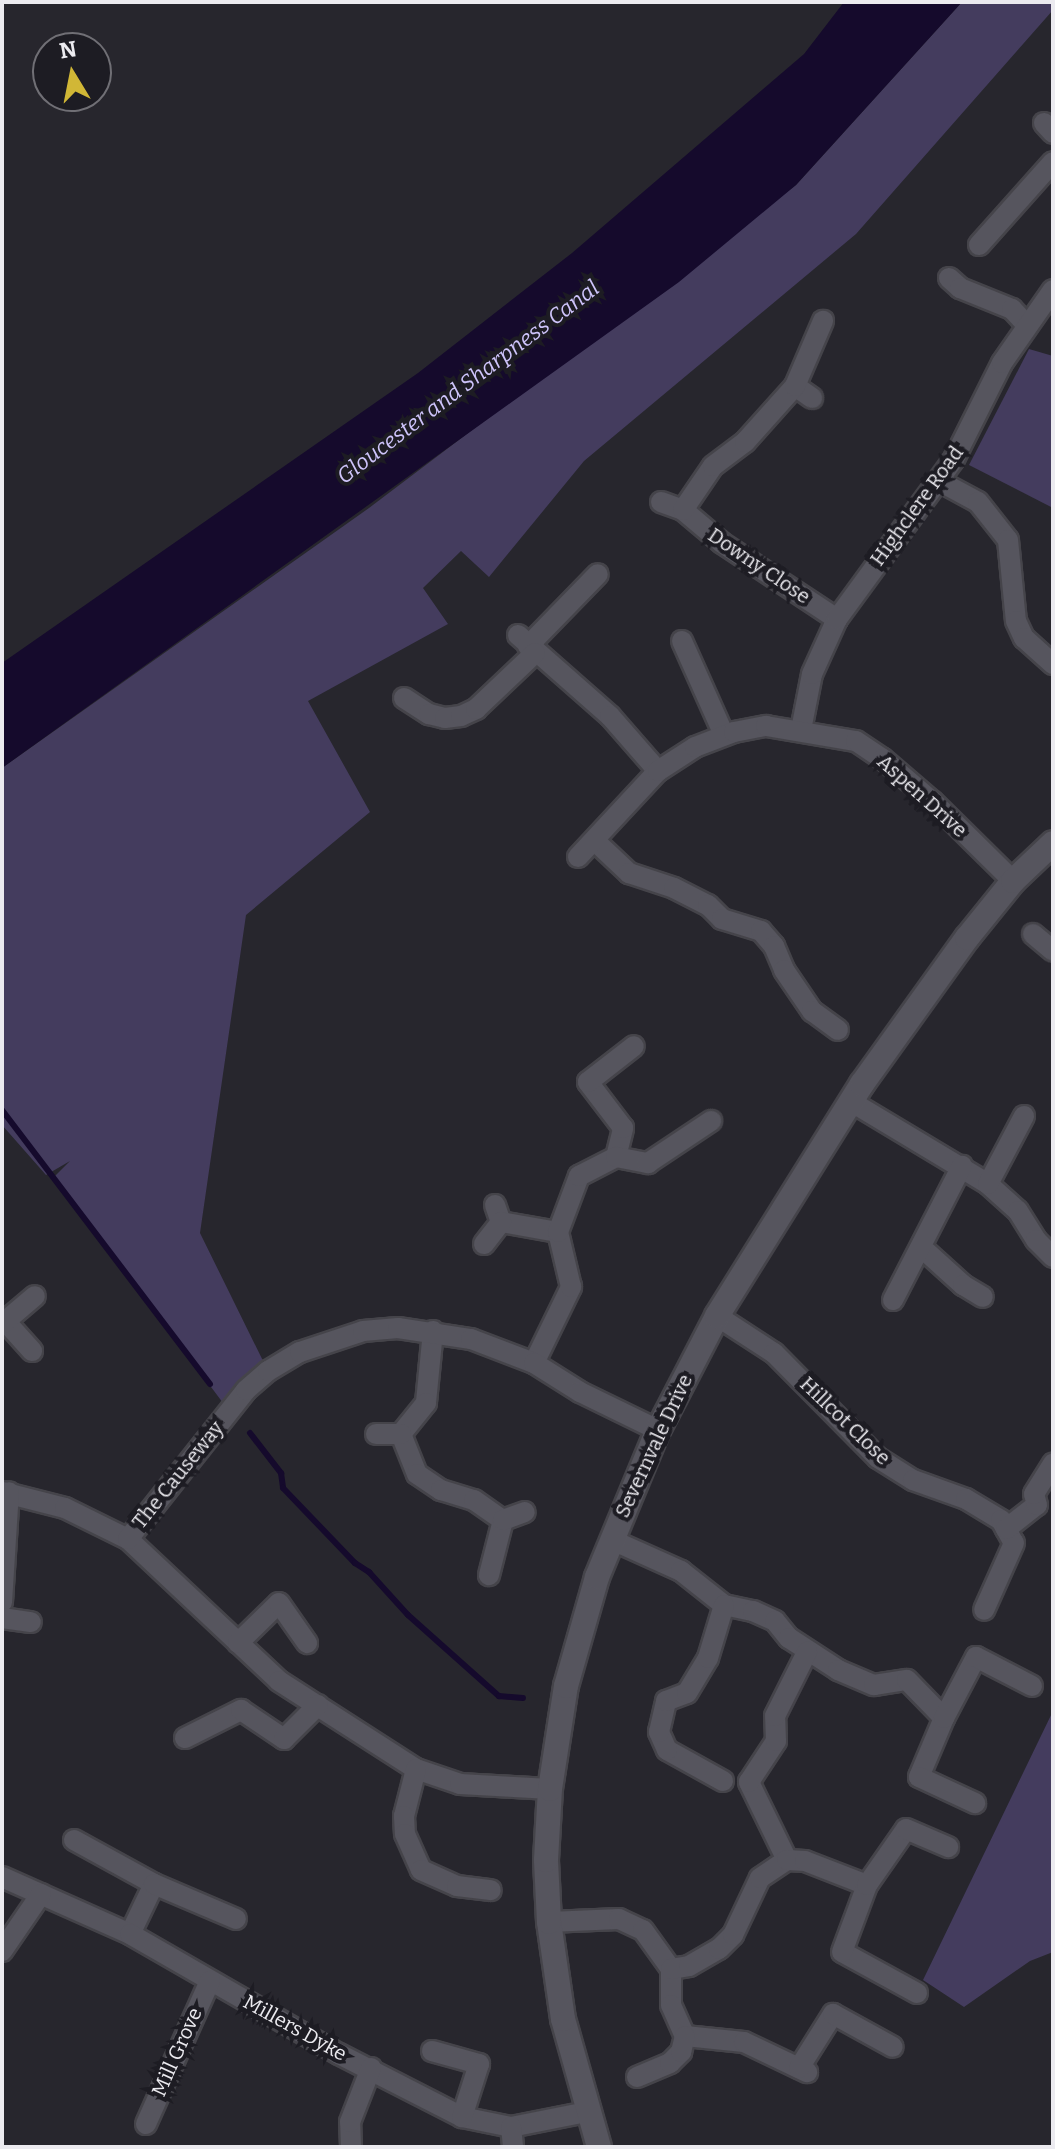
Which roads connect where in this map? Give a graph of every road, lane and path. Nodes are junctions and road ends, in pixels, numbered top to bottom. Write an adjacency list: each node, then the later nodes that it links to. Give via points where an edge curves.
1 (1053, 162): 2 (street)
2 (979, 245)
3 (949, 278): 6 (street, via 960,288 1012,309)
4 (1053, 290): 6 (street, Highclere Road)
5 (823, 321): 7 (street)
6 (1026, 324): 9 (street, Highclere Road)
7 (795, 386): 8 (street); 11 (street, via 745,442 713,466)
8 (812, 398)
9 (939, 481): 13 (street, Highclere Road); 16 (street, via 978,502 1008,540 1016,621 1024,638)
10 (661, 502): 11 (street, Downy Close)
11 (683, 510): 13 (street, Downy Close, via 722,543)
12 (598, 574): 15 (street)
13 (837, 619): 18 (street, Highclere Road, via 812,674)
14 (682, 641): 19 (street)
15 (527, 645): 17 (street, via 476,709 461,716 429,714); 20 (street, via 610,716)
16 (1053, 664)
17 (404, 698)
18 (801, 730): 19 (street, Aspen Drive, via 766,726); 24 (street, Aspen Drive, via 856,741 883,759)
19 (724, 735): 20 (street, Aspen Drive)
20 (658, 771): 21 (street, Aspen Drive)
21 (595, 841): 23 (street, Aspen Drive); 27 (street, via 629,873 708,905 719,928 761,931 812,1011)
22 (1053, 843): 24 (street, Severnvale Drive)
23 (578, 857)
24 (1013, 881): 29 (street, Severnvale Drive)
25 (1033, 934): 26 (street)
26 (1053, 951)
27 (838, 1030)
28 (634, 1046): 32 (street, via 588,1082 623,1128)
29 (850, 1101): 33 (street); 42 (street, Severnvale Drive)
30 (1024, 1116): 34 (street)
31 (711, 1121): 32 (street, via 648,1163)
32 (616, 1157): 35 (street, via 579,1176)
33 (962, 1166): 34 (street); 37 (street)
34 (988, 1184): 38 (street, via 1018,1211)
35 (558, 1232): 36 (street, via 498,1214); 46 (street, via 571,1287)
36 (484, 1244)
37 (921, 1247): 40 (street); 41 (street)
38 (1053, 1257)
39 (35, 1296): 43 (street)
40 (983, 1297)
41 (893, 1300)
42 (717, 1316): 47 (street, Severnvale Drive); 54 (street, Hillcot Close, via 774,1353 878,1458 913,1480 966,1499 1001,1520)
43 (4, 1323): 45 (street)
44 (433, 1331): 46 (street, The Causeway); 49 (street, via 426,1403); 55 (street, The Causeway, via 363,1331 312,1346 268,1371 229,1411)
45 (32, 1351)
46 (534, 1363): 47 (street, The Causeway)
47 (658, 1430): 56 (street, Severnvale Drive)
48 (376, 1434): 49 (street)
49 (401, 1434): 53 (street, via 417,1474)
50 (1053, 1464): 54 (street, via 1034,1494 1037,1505)
51 (6, 1492): 55 (street, The Causeway, via 65,1508); 58 (street)
52 (525, 1512): 53 (street)
53 (503, 1520): 57 (street)
54 (1010, 1536): 60 (street)
55 (128, 1539): 63 (street, The Causeway)
56 (612, 1540): 59 (street, via 681,1571); 72 (street, Severnvale Drive, via 566,1686)
57 (489, 1575)
58 (2, 1602)
59 (724, 1605): 65 (street, via 775,1621); 71 (street, via 708,1658 687,1693 666,1701 659,1732 667,1750)
60 (984, 1610)
61 (2, 1618): 62 (street)
62 (31, 1622)
63 (238, 1643): 64 (street, via 279,1603); 67 (street, The Causeway, via 279,1681)
64 (307, 1643)
65 (807, 1652): 68 (street, via 874,1685 907,1680); 76 (street, via 775,1716 776,1741 749,1782)
66 (1032, 1686): 68 (street, via 976,1657)
67 (318, 1705): 69 (street, via 284,1747 241,1710); 70 (street, The Causeway)
68 (941, 1716): 73 (street, via 919,1777)
69 (185, 1738)
70 (416, 1769): 72 (street, The Causeway, via 460,1784); 80 (street, via 404,1816 414,1877)
71 (723, 1781)
72 (550, 1789): 83 (street, Severnvale Drive)
73 (975, 1803)
74 (74, 1840): 78 (street)
75 (948, 1847): 79 (street, via 906,1829)
76 (787, 1860): 79 (street, via 805,1861); 86 (street, via 760,1878 733,1935 719,1949 689,1966)
77 (2, 1877): 81 (street, Millers Dyke)
78 (154, 1884): 82 (street); 84 (street)
79 (867, 1885): 88 (street, via 842,1952)
80 (491, 1890)
81 (41, 1894): 84 (street, Millers Dyke); 85 (street)
82 (236, 1919)
83 (549, 1922): 86 (street, via 619,1919 643,1930); 94 (street, Severnvale Drive, via 563,2019)
84 (130, 1934): 87 (street, Millers Dyke)
85 (2, 1951)
86 (671, 1969): 89 (street, via 671,2005)
87 (210, 1981): 92 (street, Millers Dyke); 96 (street, Mill Grove)
88 (917, 1993)
89 (685, 2036): 90 (street, via 744,2042 803,2070 833,2014); 93 (street, via 681,2052 670,2063)
90 (893, 2047)
91 (432, 2051): 95 (street, via 487,2066)
92 (371, 2068): 95 (street, Millers Dyke); 98 (street, via 350,2122)
93 (637, 2077)
94 (587, 2112): 97 (street, Millers Dyke); 99 (street, Severnvale Drive)
95 (462, 2117): 97 (street, Millers Dyke)
96 (145, 2125)
97 (512, 2137)
98 (351, 2147)
99 (599, 2147)

